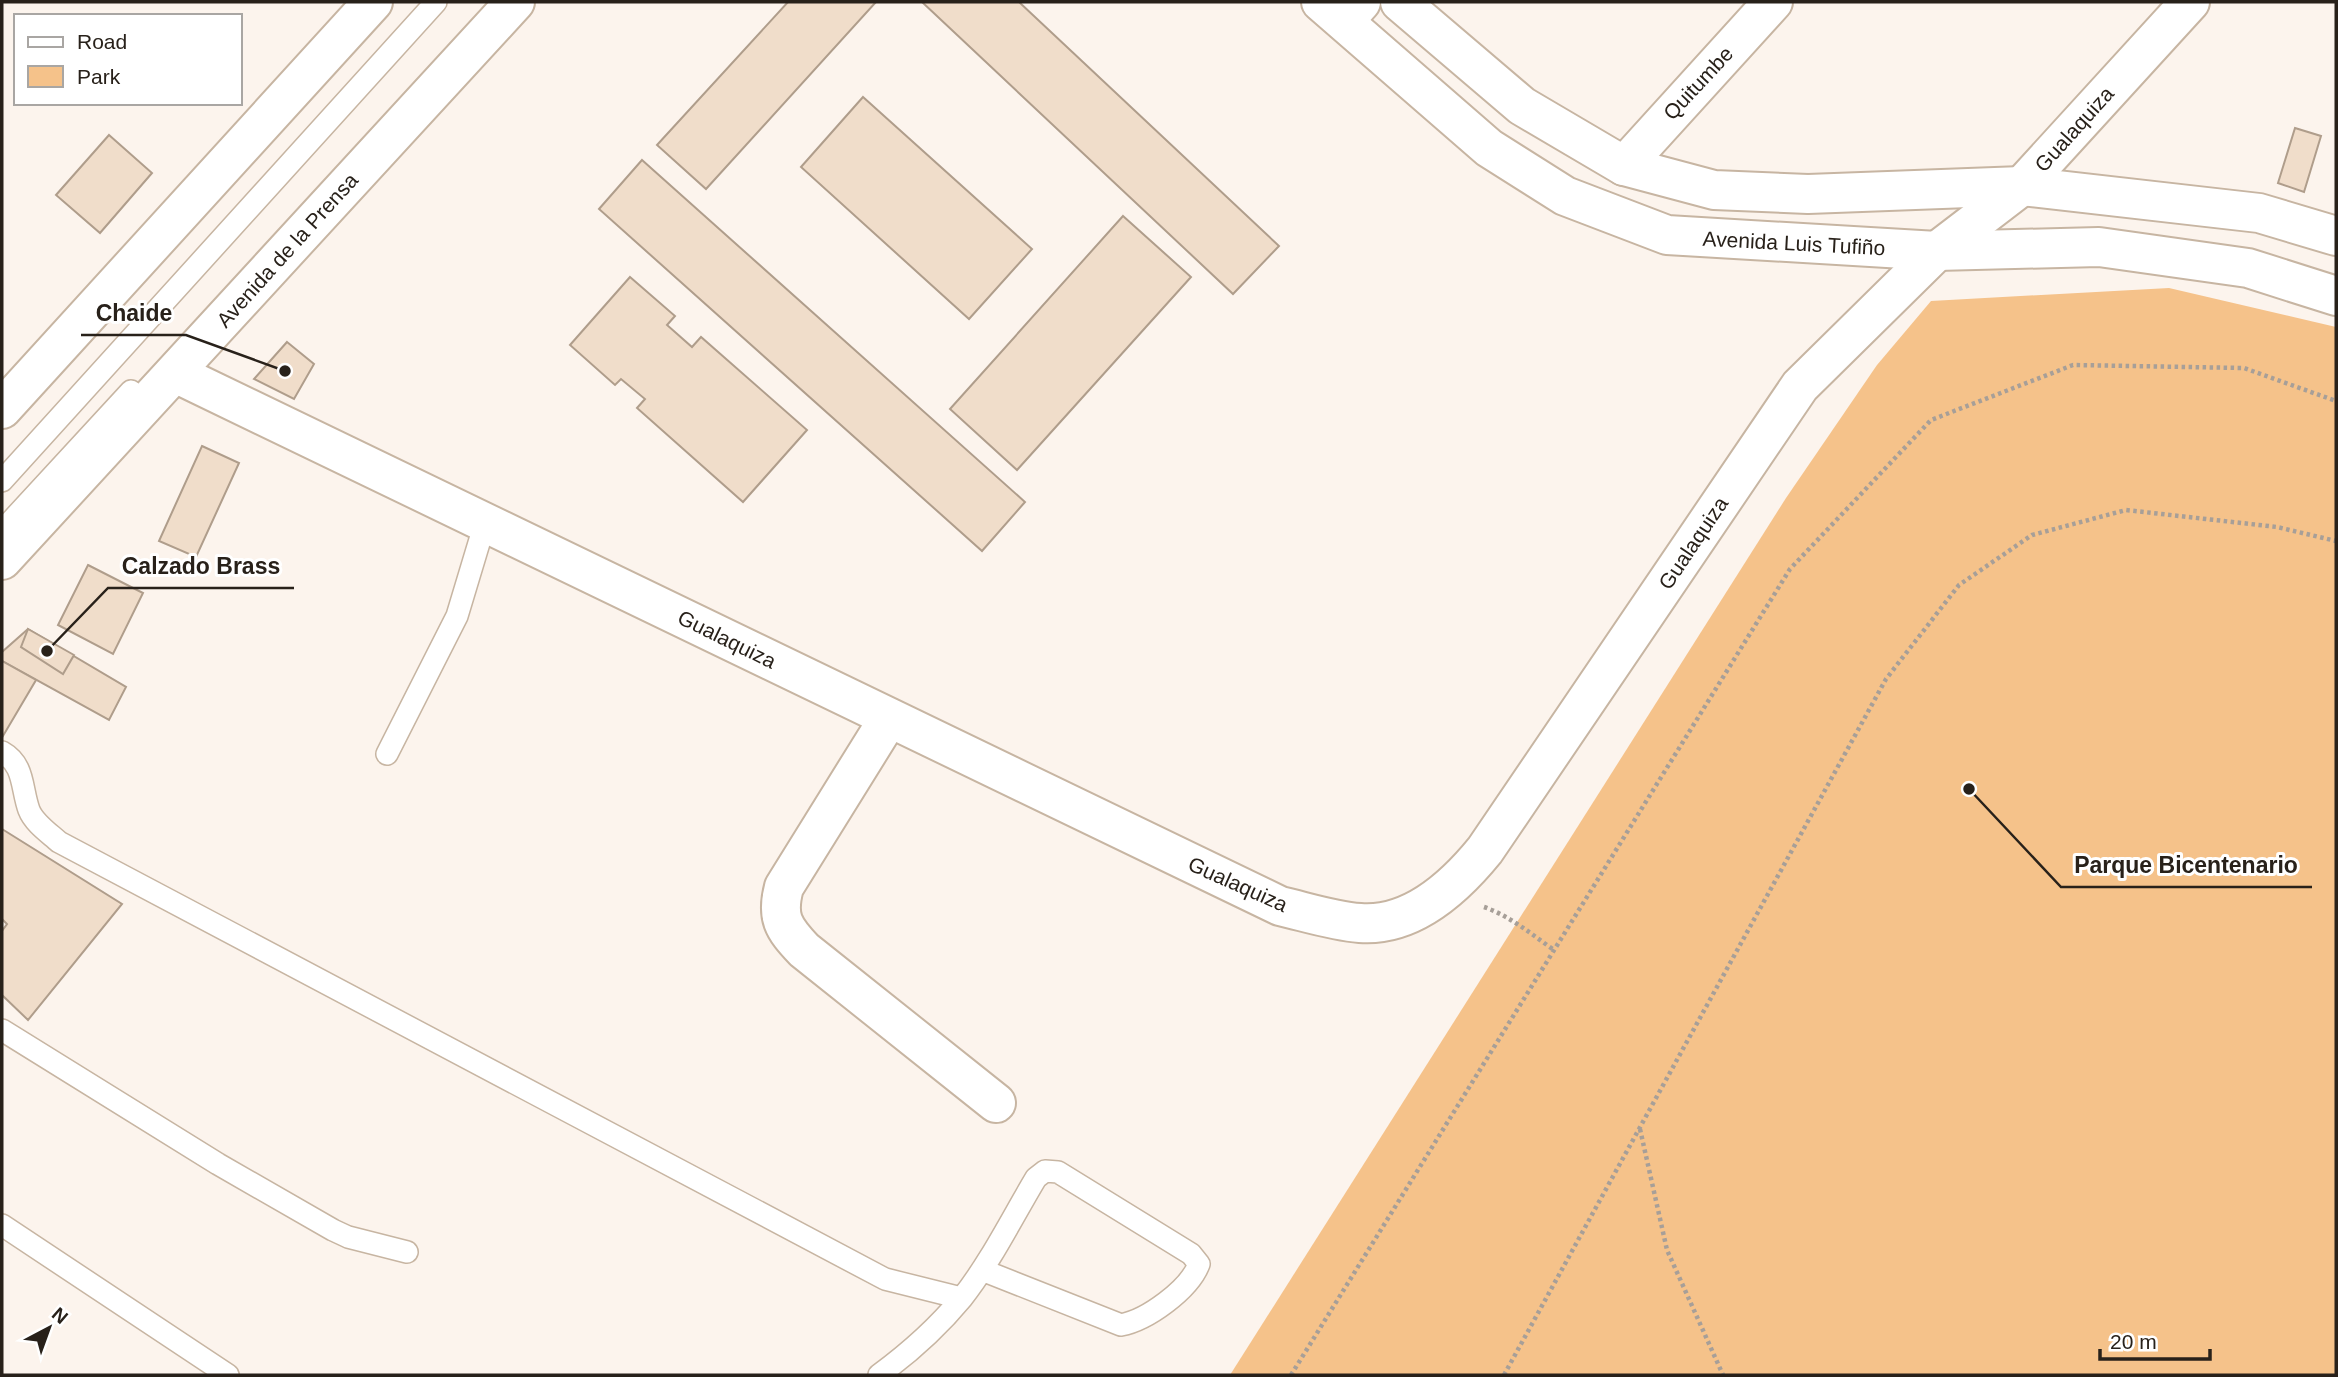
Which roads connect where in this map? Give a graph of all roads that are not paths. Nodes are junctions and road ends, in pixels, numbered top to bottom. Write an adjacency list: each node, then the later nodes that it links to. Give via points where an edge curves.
1 (373, 2): 17 (main road)
2 (436, 2): 18 (lane)
3 (491, 2): 20 (lane)
4 (515, 2): 16 (main road, Avenida de la Prensa)
5 (1400, 2): 9 (main road, via 1522,106)
6 (1773, 2): 9 (main road, Quitumbe)
7 (2190, 2): 10 (main road, Gualaquiza)
8 (1342, 8): 13 (main road, Avenida Luis Tufiño, via 1489,148 1564,196 1667,235)
9 (1624, 166): 10 (main road, via 1714,190 1808,194)
10 (2022, 186): 11 (main road); 13 (main road, Gualaquiza)
11 (2259, 213): 12 (main road); 14 (main road)
12 (2336, 236)
13 (1937, 251): 14 (main road, Avenida Luis Tufiño, via 2099,247); 22 (main road, Gualaquiza, via 1800,386 1485,850 1467,873 1412,914 1387,922 1360,923 1280,906)
14 (2248, 268): 15 (main road, Avenida Luis Tufiño)
15 (2336, 296)
16 (174, 373): 19 (main road, Gualaquiza); 21 (main road, Avenida de la Prensa)
17 (2, 409)
18 (2, 481)
19 (485, 523): 22 (main road, Gualaquiza); 24 (lane, via 457,616)
20 (2, 531)
21 (2, 559)
22 (889, 718): 26 (main road, via 784,887 782,920 804,950)
23 (2, 752): 30 (lane, via 17,764 35,821 60,842 885,1279)
24 (387, 754)
25 (2, 1030): 28 (lane, via 333,1230)
26 (996, 1103)
27 (2, 1225): 31 (lane)
28 (407, 1252)
29 (982, 1270): 29 (lane, via 1121,1325 1156,1310 1194,1276 1199,1264 1191,1254 1058,1172 1045,1171 1036,1178); 30 (lane)
30 (961, 1298): 32 (lane, via 909,1353)
31 (228, 1375)
32 (879, 1375)

